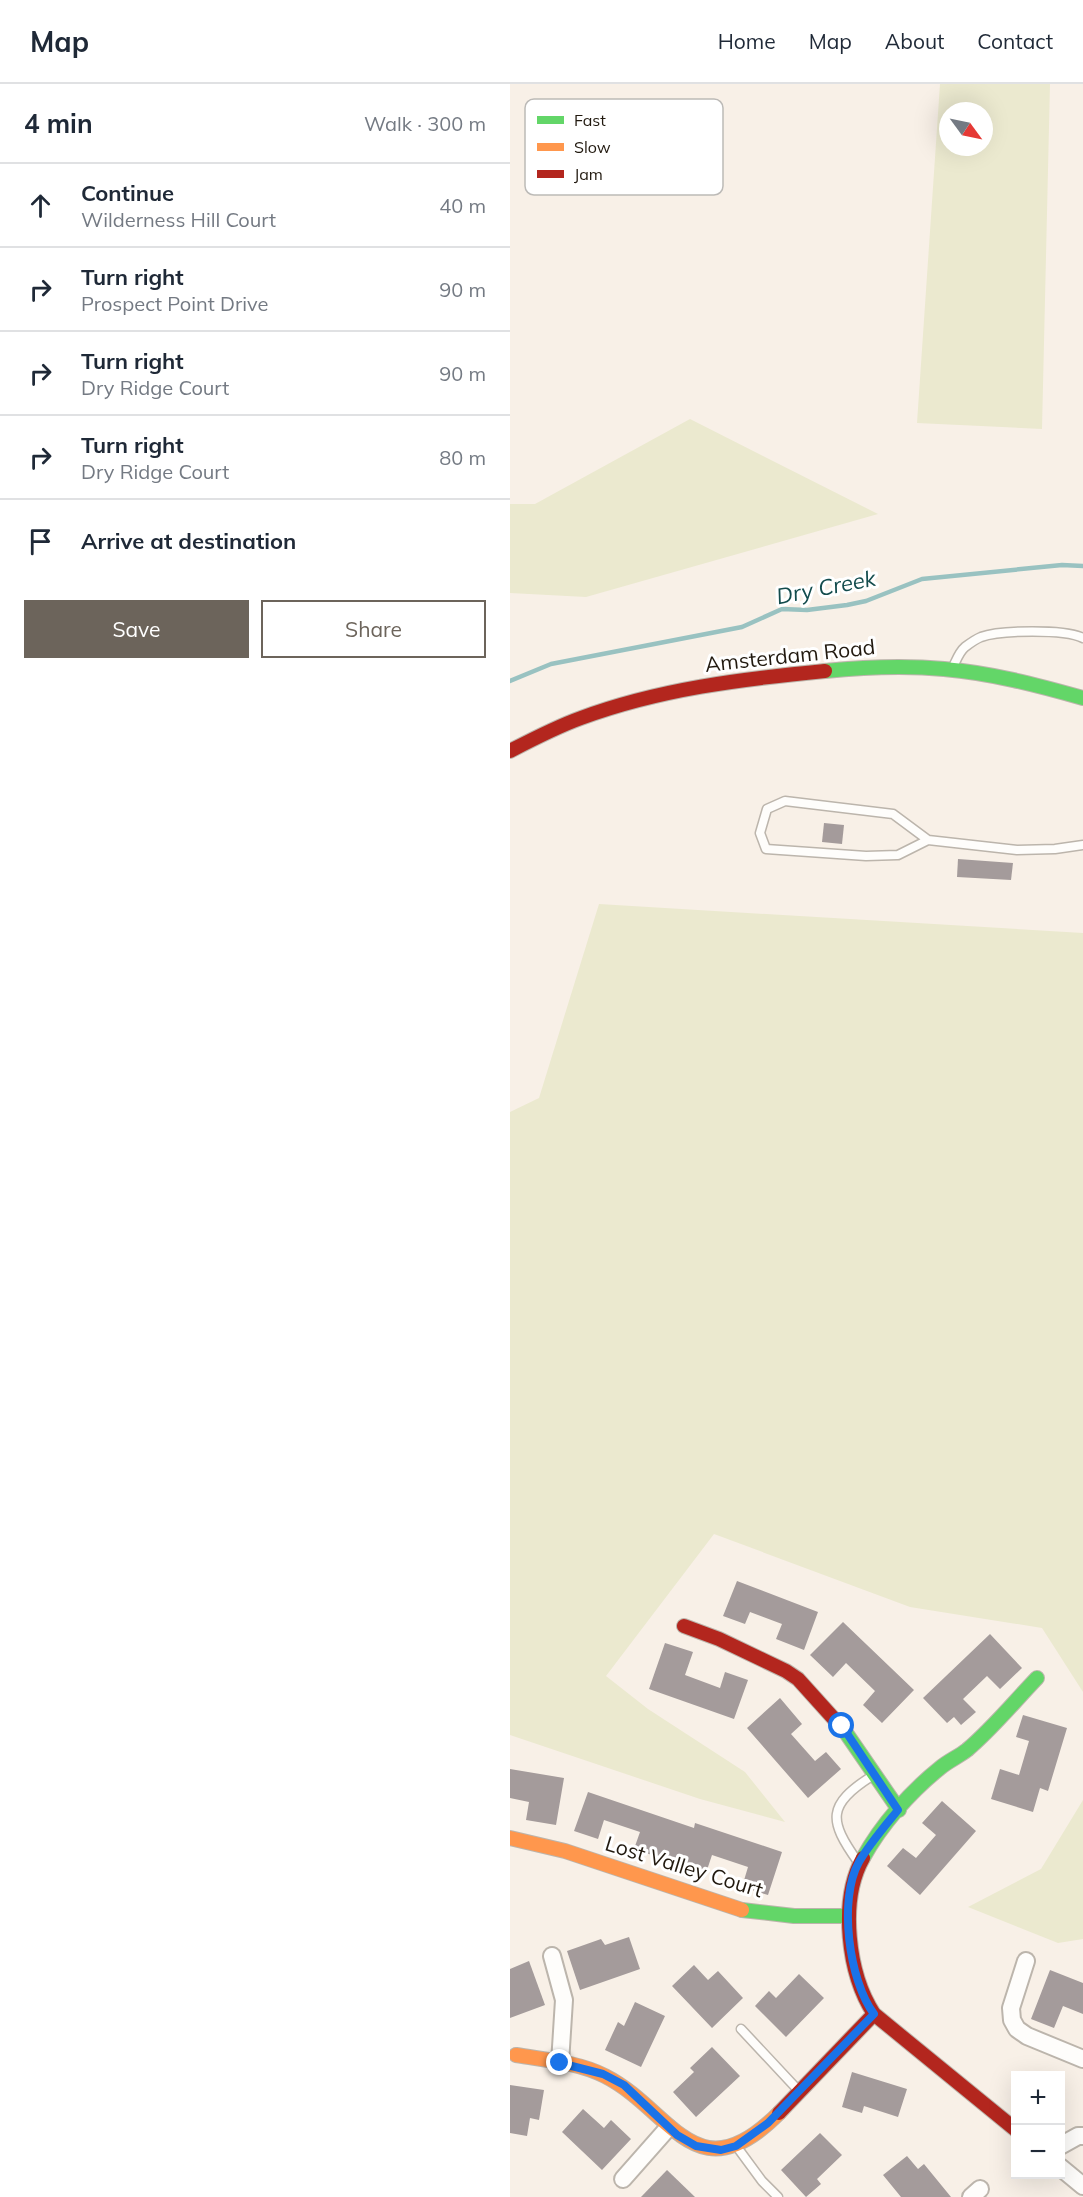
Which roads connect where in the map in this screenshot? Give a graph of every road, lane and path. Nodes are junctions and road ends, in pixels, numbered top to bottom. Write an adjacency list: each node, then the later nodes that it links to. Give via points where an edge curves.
1 (1083, 638): 2 (lane, via 1076,634 1025,632 981,637 962,649)
2 (951, 670): 3 (street, Amsterdam Road); 4 (street, Amsterdam Road, via 861,667 661,693 570,721)
3 (1083, 698)
4 (510, 751)
5 (928, 840): 5 (lane, via 893,814 785,801 767,809 760,833 766,849 866,856 898,855); 6 (lane, via 1017,850)
6 (1083, 845)
7 (684, 1626): 9 (street, via 798,1679 842,1726)
8 (1037, 1678): 10 (street, via 966,1751 940,1768)
9 (875, 1775): 10 (street); 12 (lane, via 850,1790 841,1801 838,1814 842,1838)
10 (898, 1810): 12 (street)
11 (510, 1838): 13 (street, Lost Valley Court, via 565,1851 741,1910 810,1917)
12 (859, 1863): 13 (street)
13 (848, 1916): 16 (street, via 854,1966)
14 (552, 1956): 20 (street, via 564,2000)
15 (1026, 1960): 19 (street, via 1011,2008 1017,2030)
16 (874, 2014): 21 (street); 22 (street)
17 (741, 2029): 21 (lane)
18 (516, 2055): 20 (street)
19 (1083, 2059)
20 (560, 2063): 23 (street, via 603,2074 624,2085)
21 (799, 2091): 26 (street, via 768,2123)
22 (1011, 2126)
23 (668, 2128): 26 (street, via 696,2146 721,2150); 28 (street)
24 (1083, 2136): 25 (street)
25 (1065, 2143)
26 (736, 2146): 30 (lane)
27 (1065, 2171): 29 (street)
28 (623, 2179)
29 (1083, 2186)
30 (778, 2197)

